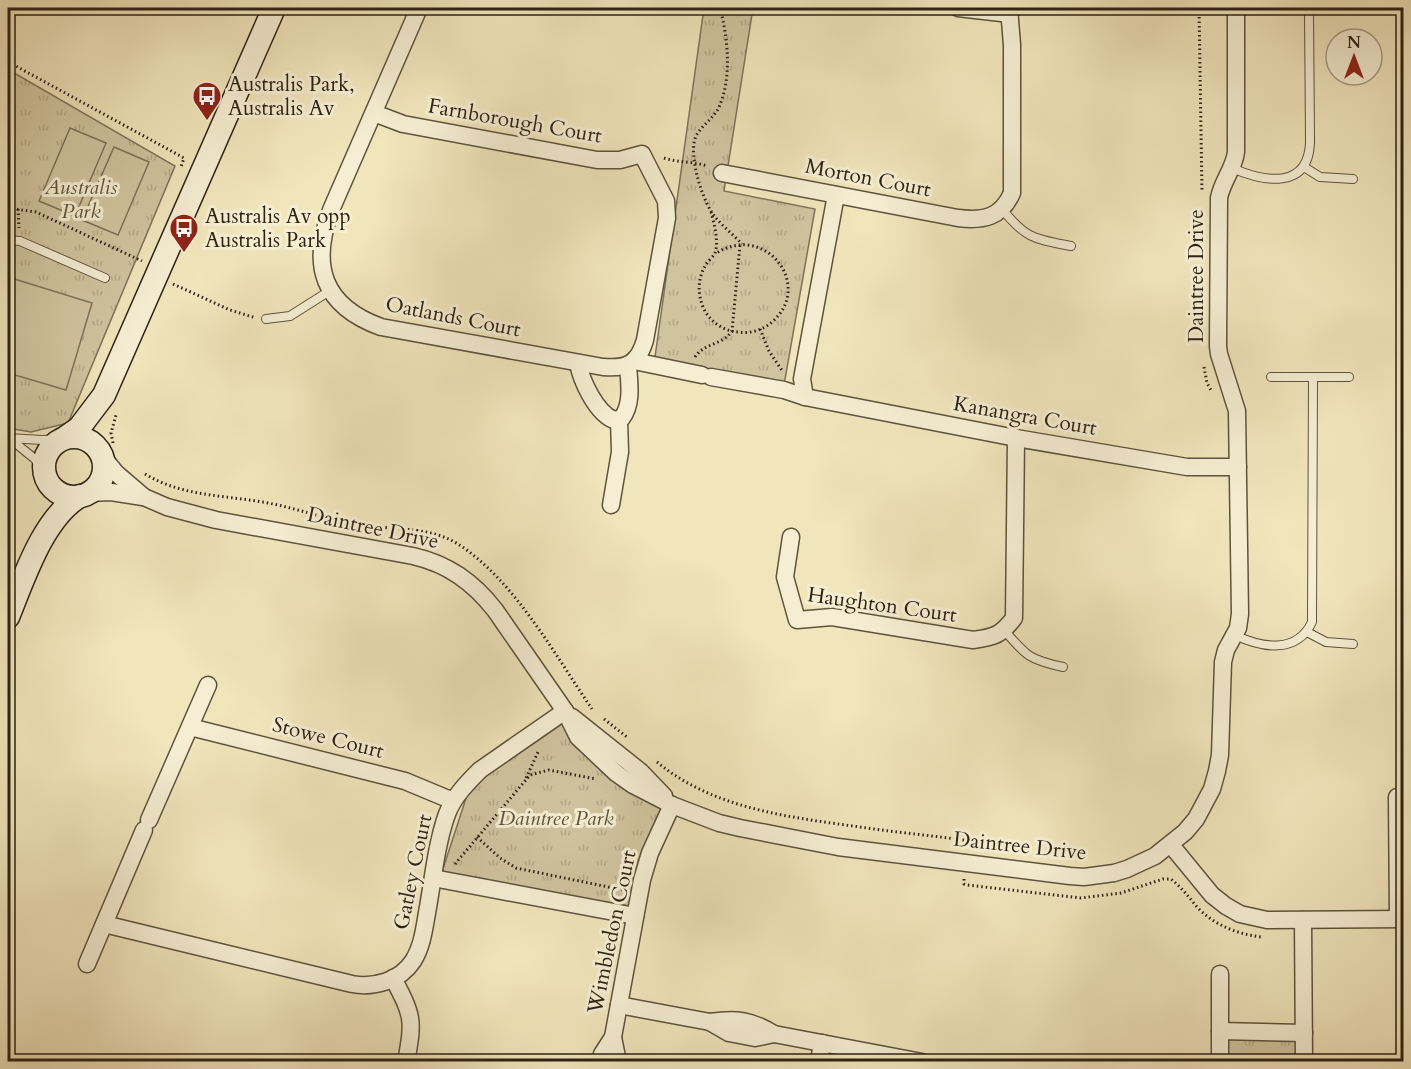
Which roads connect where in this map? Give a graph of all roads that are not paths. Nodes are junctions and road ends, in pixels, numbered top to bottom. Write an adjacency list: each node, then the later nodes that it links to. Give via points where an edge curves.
1 (273, 8): 25 (street, via 166,277)
2 (419, 8): 7 (street, Oatlands Court)
3 (958, 8): 6 (street)
4 (1236, 8): 9 (street, Daintree Drive, via 1237,143)
5 (1309, 8): 8 (lane, via 1310,152)
6 (1009, 11): 13 (street, via 1012,193)
7 (374, 113): 17 (street, Oatlands Court, via 321,239 324,277); 20 (street, Farnborough Court, via 403,124 597,160 620,160 642,154 666,201 667,218 645,340)
8 (1304, 167): 9 (lane, via 1290,177 1268,179); 11 (lane, via 1327,178)
9 (1232, 168): 32 (street, Daintree Drive, via 1219,198 1218,346 1237,411)
10 (722, 173): 12 (street, Morton Court)
11 (1353, 179)
12 (836, 195): 13 (street, Morton Court, via 975,220); 26 (street, via 802,379)
13 (1002, 209): 15 (lane, via 1027,235)
14 (8, 240): 16 (lane, via 20,241)
15 (1071, 246)
16 (105, 278)
17 (331, 290): 18 (lane, via 290,316); 19 (street, Oatlands Court, via 357,317 381,327)
18 (266, 319)
19 (578, 363): 20 (street, Oatlands Court, via 613,368); 27 (street, via 583,382 604,413)
20 (631, 363): 21 (street, Oatlands Court); 27 (street, via 629,400)
21 (701, 375): 26 (street, Kanangra Court)
22 (1271, 377): 23 (lane)
23 (1313, 377): 24 (lane); 41 (lane, via 1313,614)
24 (1349, 377)
25 (104, 395): 29 (street, via 79,429); 31 (street)
26 (805, 397): 30 (street, Kanangra Court)
27 (619, 420): 36 (street, via 620,452)
28 (8, 438): 29 (lane); 33 (lane, via 35,459)
29 (64, 438): 31 (street, via 84,438); 33 (street, via 48,450)
30 (1016, 438): 32 (street, Kanangra Court, via 1187,467); 40 (street, via 1016,599 1014,618)
31 (102, 455): 34 (street, via 103,475 96,487); 35 (street, Daintree Drive)
32 (1238, 467): 42 (street, Daintree Drive, via 1240,614)
33 (45, 475): 34 (street, via 58,492 71,496); 37 (street)
34 (85, 494): 35 (street, Daintree Drive, via 111,492); 37 (street, via 67,506)
35 (144, 497): 46 (street, Daintree Drive, via 198,516 413,556 444,566 483,595)
36 (611, 506)
37 (43, 537): 39 (street)
38 (791, 537): 40 (street, Haughton Court, via 785,577 797,620 832,617 973,640 992,638)
39 (8, 617)
40 (1005, 630): 44 (lane, via 1026,655)
41 (1307, 632): 42 (lane, via 1297,641 1281,645 1260,644); 43 (lane, via 1326,642)
42 (1235, 635): 51 (street, Daintree Drive, via 1223,662 1220,755 1214,780 1196,819)
43 (1353, 644)
44 (1063, 667)
45 (208, 685): 47 (street)
46 (565, 711): 49 (street, Gatley Court, via 480,770); 50 (street, Daintree Drive, via 578,737 616,773)
47 (190, 727): 49 (street, Stowe Court, via 405,781); 56 (street)
48 (1397, 796): 54 (street)
49 (453, 801): 52 (street, Gatley Court, via 444,823)
50 (672, 805): 51 (street, Daintree Drive, via 718,823 827,845 1084,877 1140,864); 53 (street, Wimbledon Court, via 645,867)
51 (1170, 845): 55 (street, via 1212,894 1240,914 1267,920)
52 (433, 878): 53 (street); 59 (street, Gatley Court, via 417,954 403,973)
53 (635, 916): 60 (street, Wimbledon Court)
54 (1401, 919): 55 (street)
55 (1303, 920): 62 (street)
56 (104, 924): 57 (street); 59 (street, Gatley Court, via 352,984 369,986)
57 (87, 964)
58 (1220, 974): 61 (street)
59 (393, 978): 65 (street, via 411,1014)
60 (619, 1005): 63 (street, Wimbledon Court); 64 (street, via 710,1022 729,1033 755,1038 774,1034)
61 (1220, 1031): 62 (street); 70 (street)
62 (1304, 1033): 71 (street)
63 (613, 1037): 66 (street, Wimbledon Court); 67 (street, Wimbledon Court)
64 (822, 1043): 68 (street); 69 (street)
65 (406, 1062)
66 (601, 1062)
67 (616, 1062)
68 (819, 1062)
69 (922, 1062)
70 (1220, 1062)
71 (1304, 1062)

